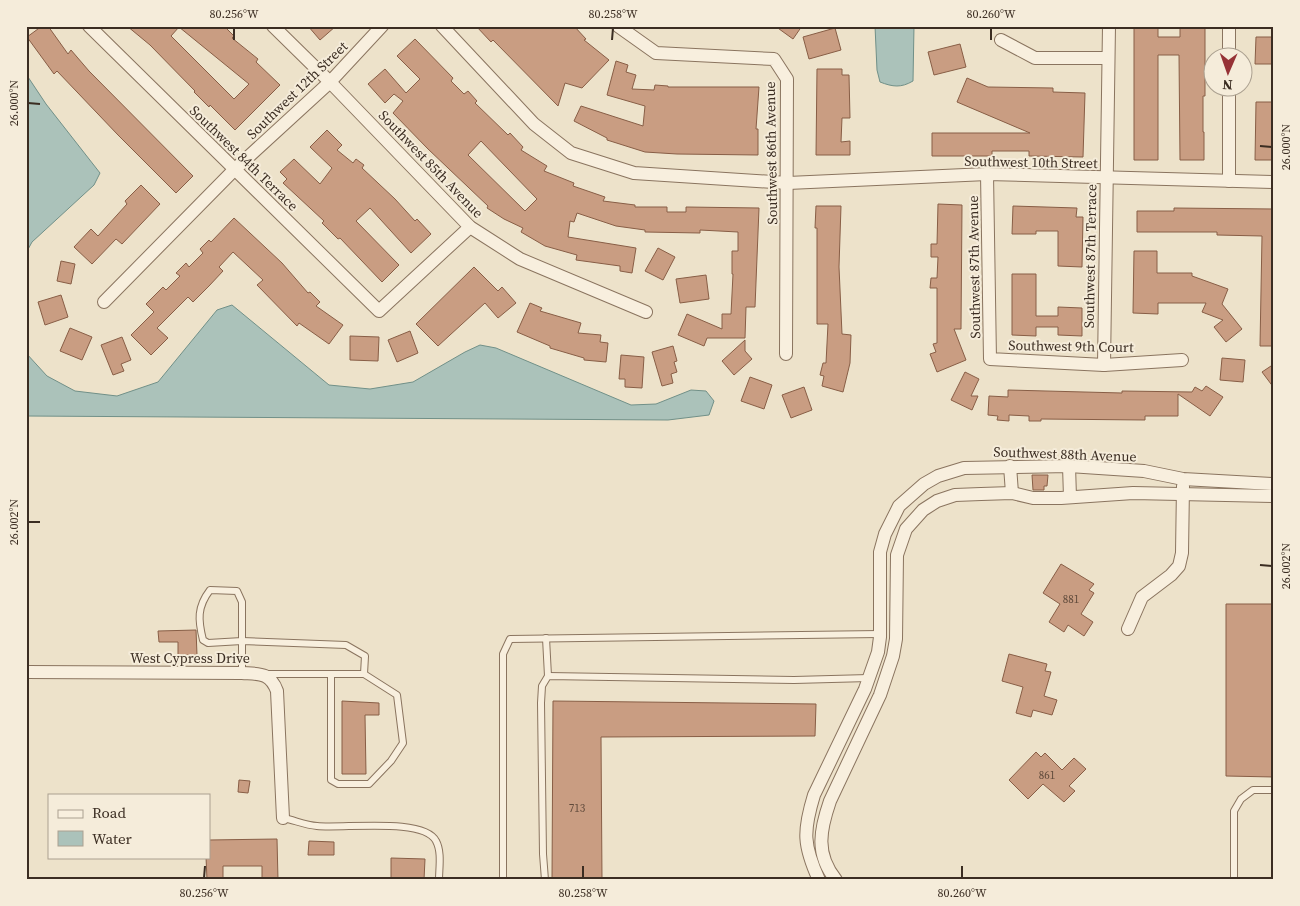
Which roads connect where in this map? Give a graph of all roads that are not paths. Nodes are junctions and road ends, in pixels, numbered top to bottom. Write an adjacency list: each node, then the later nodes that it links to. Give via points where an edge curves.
1 (89, 26): 13 (street, Southwest 84th Terrace)
2 (274, 26): 11 (street, Southwest 85th Avenue)
3 (382, 26): 11 (street, Southwest 12th Street)
4 (442, 26): 18 (street, Southwest 10th Street, via 534,124 571,153 634,173)
5 (618, 26): 18 (street, Southwest 86th Avenue, via 656,53 774,58 787,79)
6 (1108, 26): 10 (street, Southwest 87th Terrace)
7 (1229, 26): 9 (street)
8 (1001, 40): 10 (street, via 1035,58)
9 (1229, 48)
10 (1108, 58): 15 (street, Southwest 87th Terrace)
11 (330, 82): 13 (street, Southwest 12th Street); 19 (street, Southwest 85th Avenue)
12 (1229, 98): 16 (street)
13 (234, 170): 19 (street, Southwest 84th Terrace, via 379,311); 20 (street, Southwest 12th Street)
14 (987, 174): 15 (street, Southwest 10th Street); 18 (street, Southwest 10th Street); 23 (street, Southwest 87th Avenue)
15 (1106, 178): 16 (street, Southwest 10th Street); 25 (street, Southwest 87th Terrace)
16 (1229, 182): 17 (street, Southwest 10th Street)
17 (1274, 182)
18 (788, 183): 22 (street, Southwest 86th Avenue)
19 (470, 227): 21 (street, Southwest 85th Avenue, via 520,259)
20 (104, 302)
21 (646, 312)
22 (786, 354)
23 (990, 359): 25 (street, Southwest 9th Court)
24 (1182, 360): 25 (street, Southwest 9th Court)
25 (1104, 365)
26 (1010, 466): 27 (street, Southwest 88th Avenue); 30 (street); 34 (street, Southwest 88th Avenue, via 964,468 938,476 899,506)
27 (1069, 466): 28 (street, Southwest 88th Avenue, via 1144,471); 33 (street)
28 (1183, 479): 29 (street, Southwest 88th Avenue); 31 (street)
29 (1274, 484)
30 (1012, 493): 33 (street, via 1033,498); 35 (street, via 955,495 937,501 915,517)
31 (1183, 495): 32 (street); 33 (street, via 1133,493); 36 (street, via 1179,566 1142,598)
32 (1274, 496)
33 (1070, 497)
34 (886, 534): 35 (street); 37 (street, Southwest 88th Avenue, via 880,552)
35 (901, 540): 47 (street, via 896,570 896,639)
36 (1128, 629)
37 (880, 634): 38 (lane); 46 (street, Southwest 88th Avenue)
38 (546, 638): 45 (lane); 53 (lane, via 510,639 503,654)
39 (242, 641): 39 (lane, via 208,643 203,640 201,602 210,590 237,591 242,602); 41 (lane); 44 (lane, via 346,645 365,656)
40 (26, 672): 41 (street, West Cypress Drive)
41 (242, 673): 42 (street, West Cypress Drive)
42 (261, 674): 43 (lane); 49 (street, West Cypress Drive, via 271,678 277,691)
43 (331, 674): 44 (lane); 44 (lane, via 331,780 338,784 369,784 391,762 403,743 398,695)
44 (364, 674)
45 (548, 676): 46 (lane); 54 (lane, via 542,686 540,702)
46 (869, 678): 47 (street); 51 (street, Southwest 88th Avenue, via 814,795 806,835)
47 (883, 685): 50 (street, via 830,801 821,835)
48 (1274, 790): 57 (lane, via 1253,790 1241,799 1234,811)
49 (283, 818): 52 (lane, via 316,826 407,826 426,832 436,840 439,850)
50 (823, 857): 51 (street); 56 (street)
51 (811, 862): 55 (street, Southwest 88th Avenue)
52 (439, 880)
53 (503, 880)
54 (546, 880)
55 (819, 880)
56 (836, 880)
57 (1234, 880)

